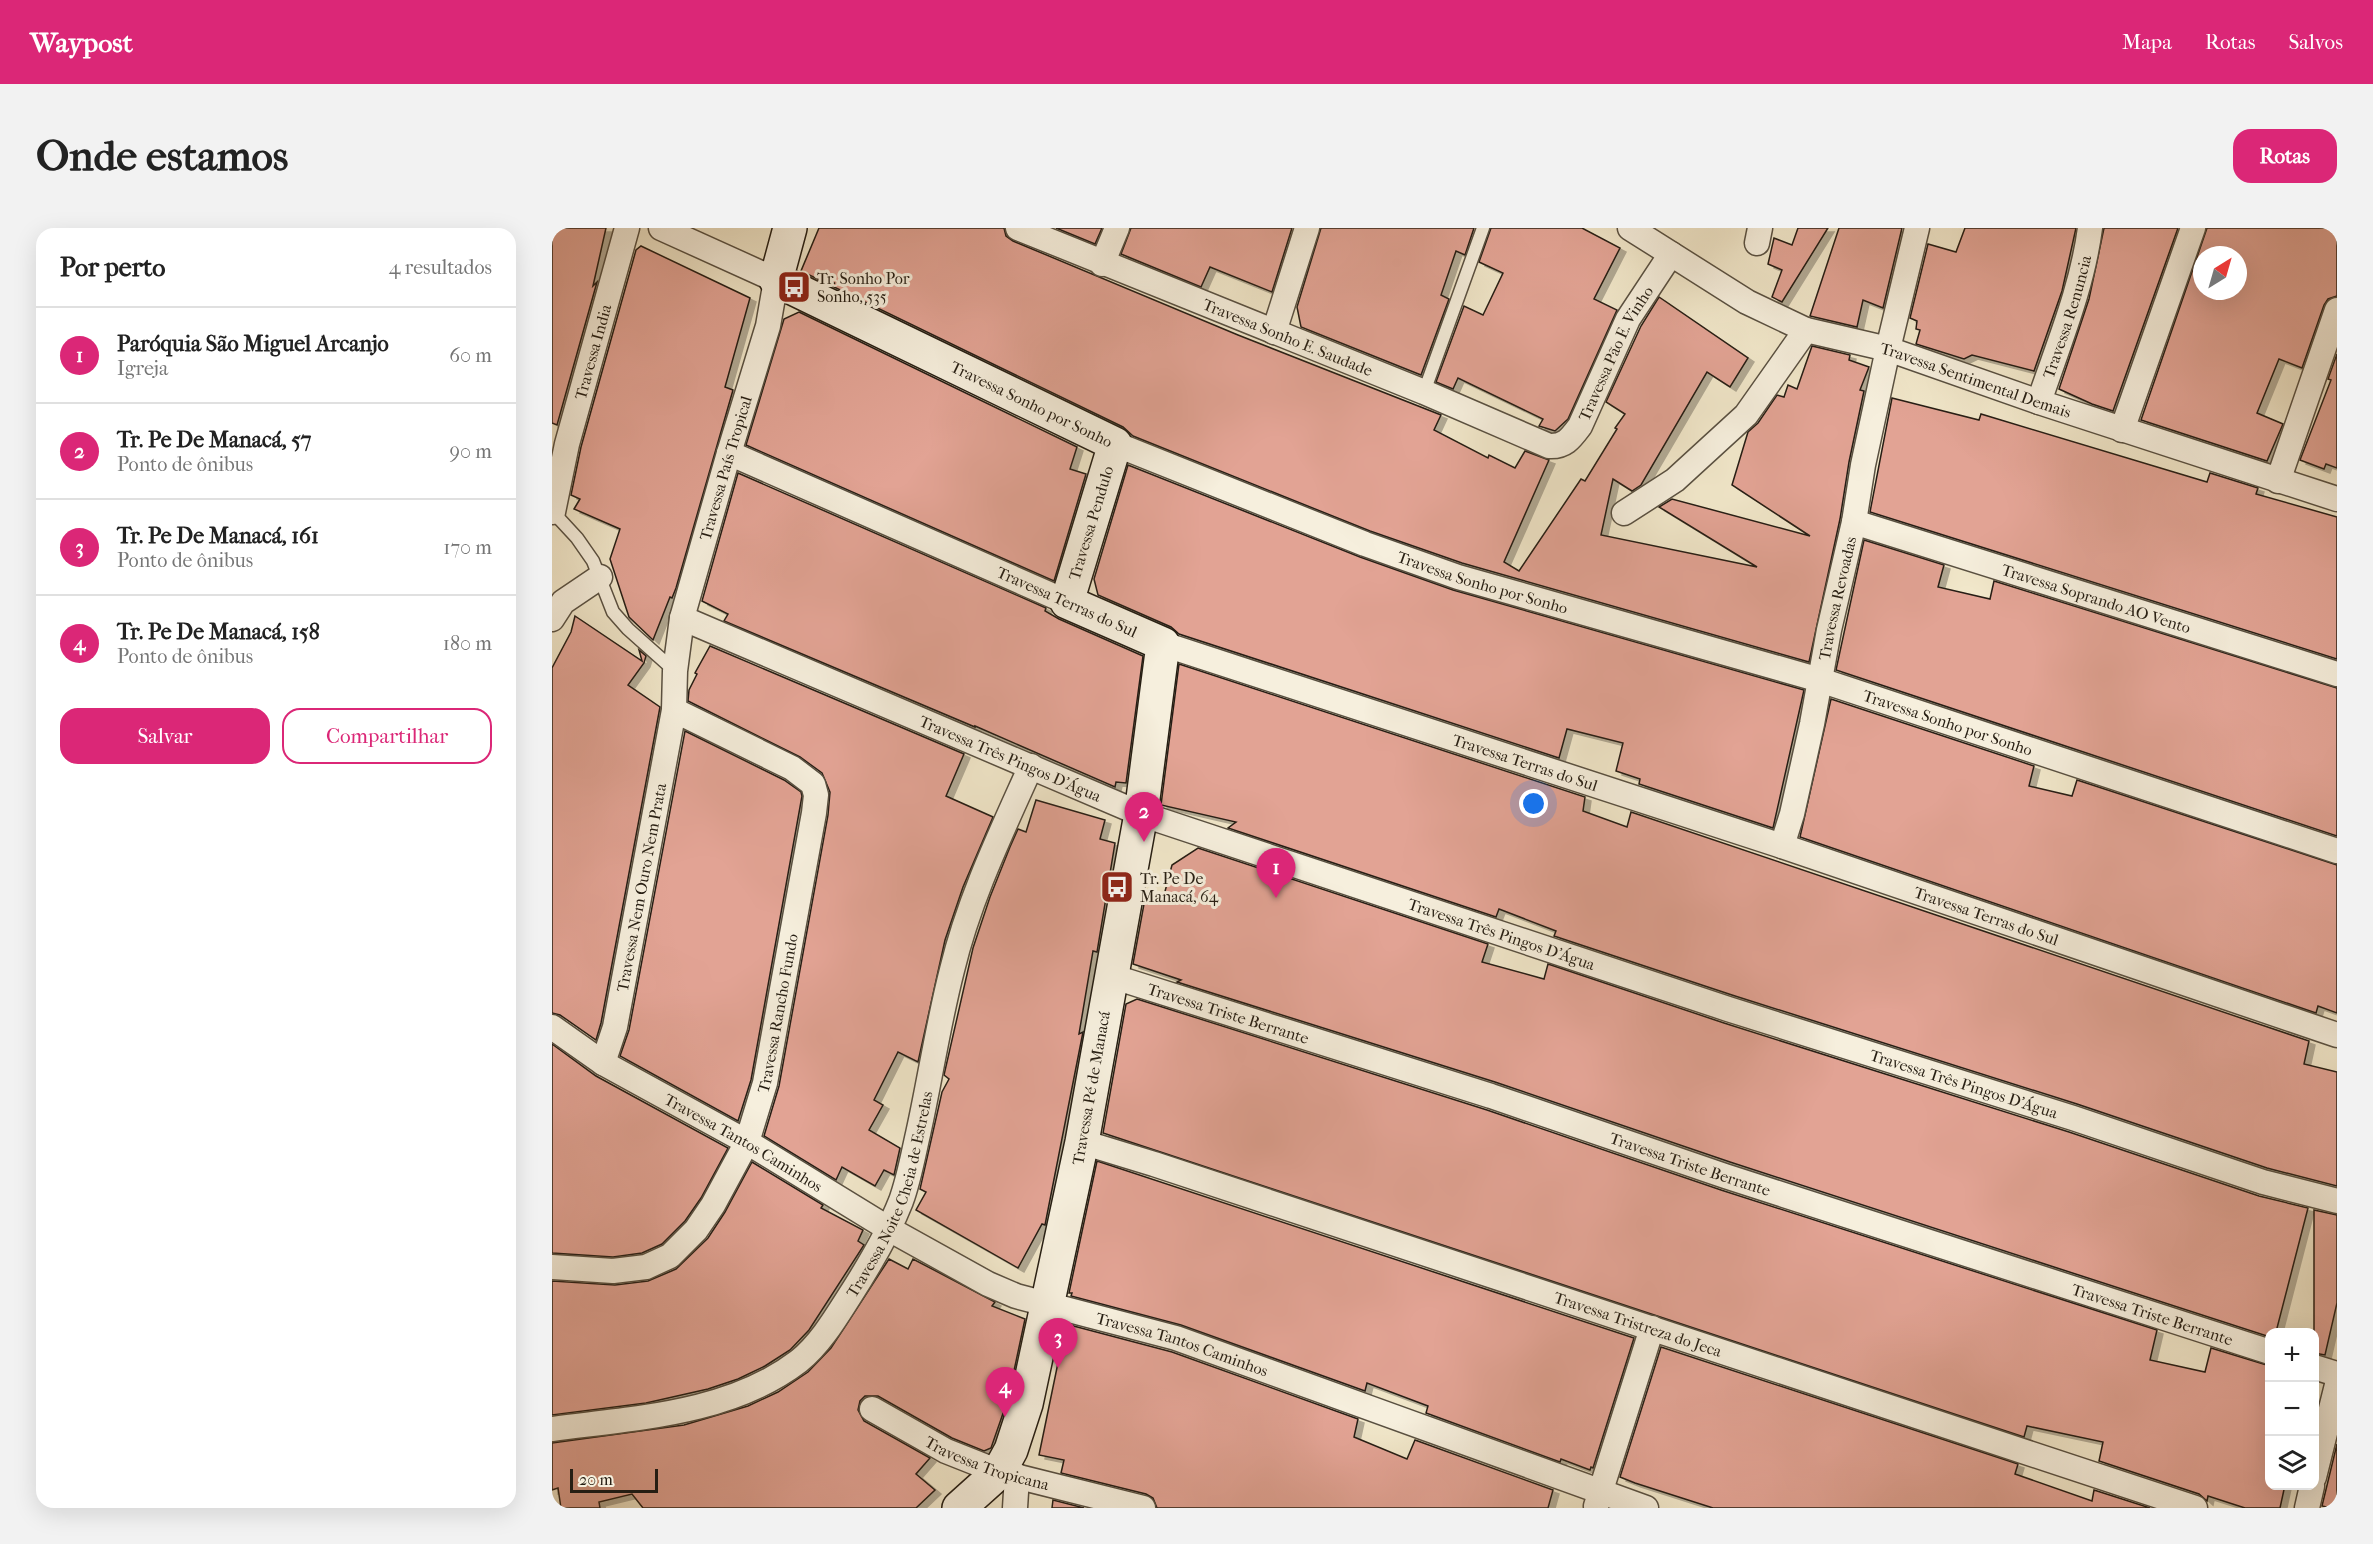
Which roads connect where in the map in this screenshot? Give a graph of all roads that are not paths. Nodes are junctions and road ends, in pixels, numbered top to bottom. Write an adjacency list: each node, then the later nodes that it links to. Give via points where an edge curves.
1 (627, 228): 22 (street, Travessa India)
2 (661, 228): 14 (street, Travessa Sonho por Sonho)
3 (790, 228): 14 (street, Travessa País Tropical)
4 (1018, 228): 13 (street, Travessa Sonho E. Saudade)
5 (1118, 228): 13 (street)
6 (1307, 228): 17 (street)
7 (1483, 228): 19 (lane)
8 (1629, 228): 12 (street, Travessa Sentimental Demais)
9 (1917, 228): 18 (street, Travessa Revoadas)
10 (2090, 228): 20 (street, Travessa Renuncia, via 2075,299)
11 (2193, 228): 21 (street)
12 (1671, 254): 16 (street, Travessa Sentimental Demais, via 1747,302); 24 (street, Travessa Pão E. Vinho, via 1628,319 1580,426 1564,445)
13 (1102, 264): 17 (street, Travessa Sonho E. Saudade)
14 (776, 280): 23 (street, Travessa Sonho por Sonho); 25 (street, Travessa País Tropical, via 768,326)
15 (2337, 310): 26 (street)
16 (1806, 330): 18 (street, Travessa Sentimental Demais); 29 (street, via 1746,415 1675,480)
17 (1274, 332): 19 (street, Travessa Sonho E. Saudade)
18 (1888, 349): 20 (street, Travessa Sentimental Demais); 30 (street, Travessa Revoadas)
19 (1424, 392): 24 (street, Travessa Sonho E. Saudade)
20 (2038, 402): 21 (street, Travessa Sentimental Demais)
21 (2122, 430): 26 (street, Travessa Sentimental Demais)
22 (559, 441): 28 (street, Travessa India)
23 (1115, 444): 32 (street, Travessa Pendulo); 38 (street, Travessa Sonho por Sonho, via 1458,577)
24 (1557, 447)
25 (729, 453): 32 (street, Travessa Terras do Sul); 33 (street, Travessa País Tropical)
26 (2278, 481): 27 (street, Travessa Sentimental Demais)
27 (2337, 499)
28 (552, 512): 31 (lane, via 577,538)
29 (1624, 513)
30 (1854, 522): 37 (street, Travessa Soprando AO Vento); 38 (street, Travessa Revoadas)
31 (600, 577): 34 (street, via 563,602); 36 (lane, via 613,612)
32 (1066, 602): 35 (street, Travessa Terras do Sul)
33 (682, 618): 36 (street, Travessa País Tropical); 40 (street, Travessa Três Pingos D'Água)
34 (552, 619)
35 (1163, 644): 41 (street, Travessa Pé de Manacá); 42 (street, Travessa Terras do Sul)
36 (675, 672): 39 (street, Travessa País Tropical)
37 (2337, 674)
38 (1821, 680): 42 (street, Travessa Revoadas); 43 (street, Travessa Sonho por Sonho)
39 (674, 710): 47 (street, Travessa Nem Ouro Nem Prata, via 615,1027); 48 (street, Travessa Rancho Fundo, via 792,768 809,779 816,795 765,1083)
40 (1031, 766): 41 (street, Travessa Três Pingos D'Água); 51 (street, Travessa Noite Cheia de Estrelas, via 964,926 909,1173)
41 (1141, 814): 44 (street, Travessa Pé de Manacá); 50 (street, Travessa Três Pingos D'Água, via 2263,1182)
42 (1782, 846): 46 (street, Travessa Terras do Sul)
43 (2337, 851)
44 (1111, 976): 49 (street, Travessa Pé de Manacá); 55 (street, Travessa Triste Berrante, via 1491,1096 1736,1180)
45 (552, 1028): 47 (street, Travessa Tantos Caminhos)
46 (2337, 1035)
47 (603, 1064): 48 (street, Travessa Tantos Caminhos)
48 (747, 1142): 51 (street, Travessa Tantos Caminhos); 52 (street, Travessa Rancho Fundo, via 713,1205 670,1257 646,1267 613,1271)
49 (1082, 1142): 53 (street, Travessa Pé de Manacá); 54 (street, Travessa Tristreza do Jeca)
50 (2337, 1201)
51 (889, 1229): 53 (street, Travessa Tantos Caminhos, via 988,1284); 60 (street, Travessa Noite Cheia de Estrelas, via 831,1326 799,1360 778,1374 704,1406)
52 (552, 1267)
53 (1047, 1304): 62 (street, Travessa Pé de Manacá); 64 (street, Travessa Tantos Caminhos, via 1176,1338)
54 (1652, 1328): 64 (street); 69 (street, Travessa Tristreza do Jeca)
55 (2265, 1350)
56 (2319, 1369): 57 (street)
57 (2337, 1374)
58 (2337, 1385): 61 (street)
59 (872, 1409): 62 (street, Travessa Tropicana, via 946,1451)
60 (552, 1429)
61 (2319, 1457)
62 (1008, 1474): 65 (street, Travessa Pé de Manacá); 66 (street); 67 (street, Travessa Tropicana)
63 (2312, 1490): 70 (street)
64 (1598, 1500): 68 (street, Travessa Tantos Caminhos)
65 (959, 1508)
66 (1015, 1508)
67 (1143, 1508)
68 (1646, 1508)
69 (2195, 1508)
70 (2307, 1508)

